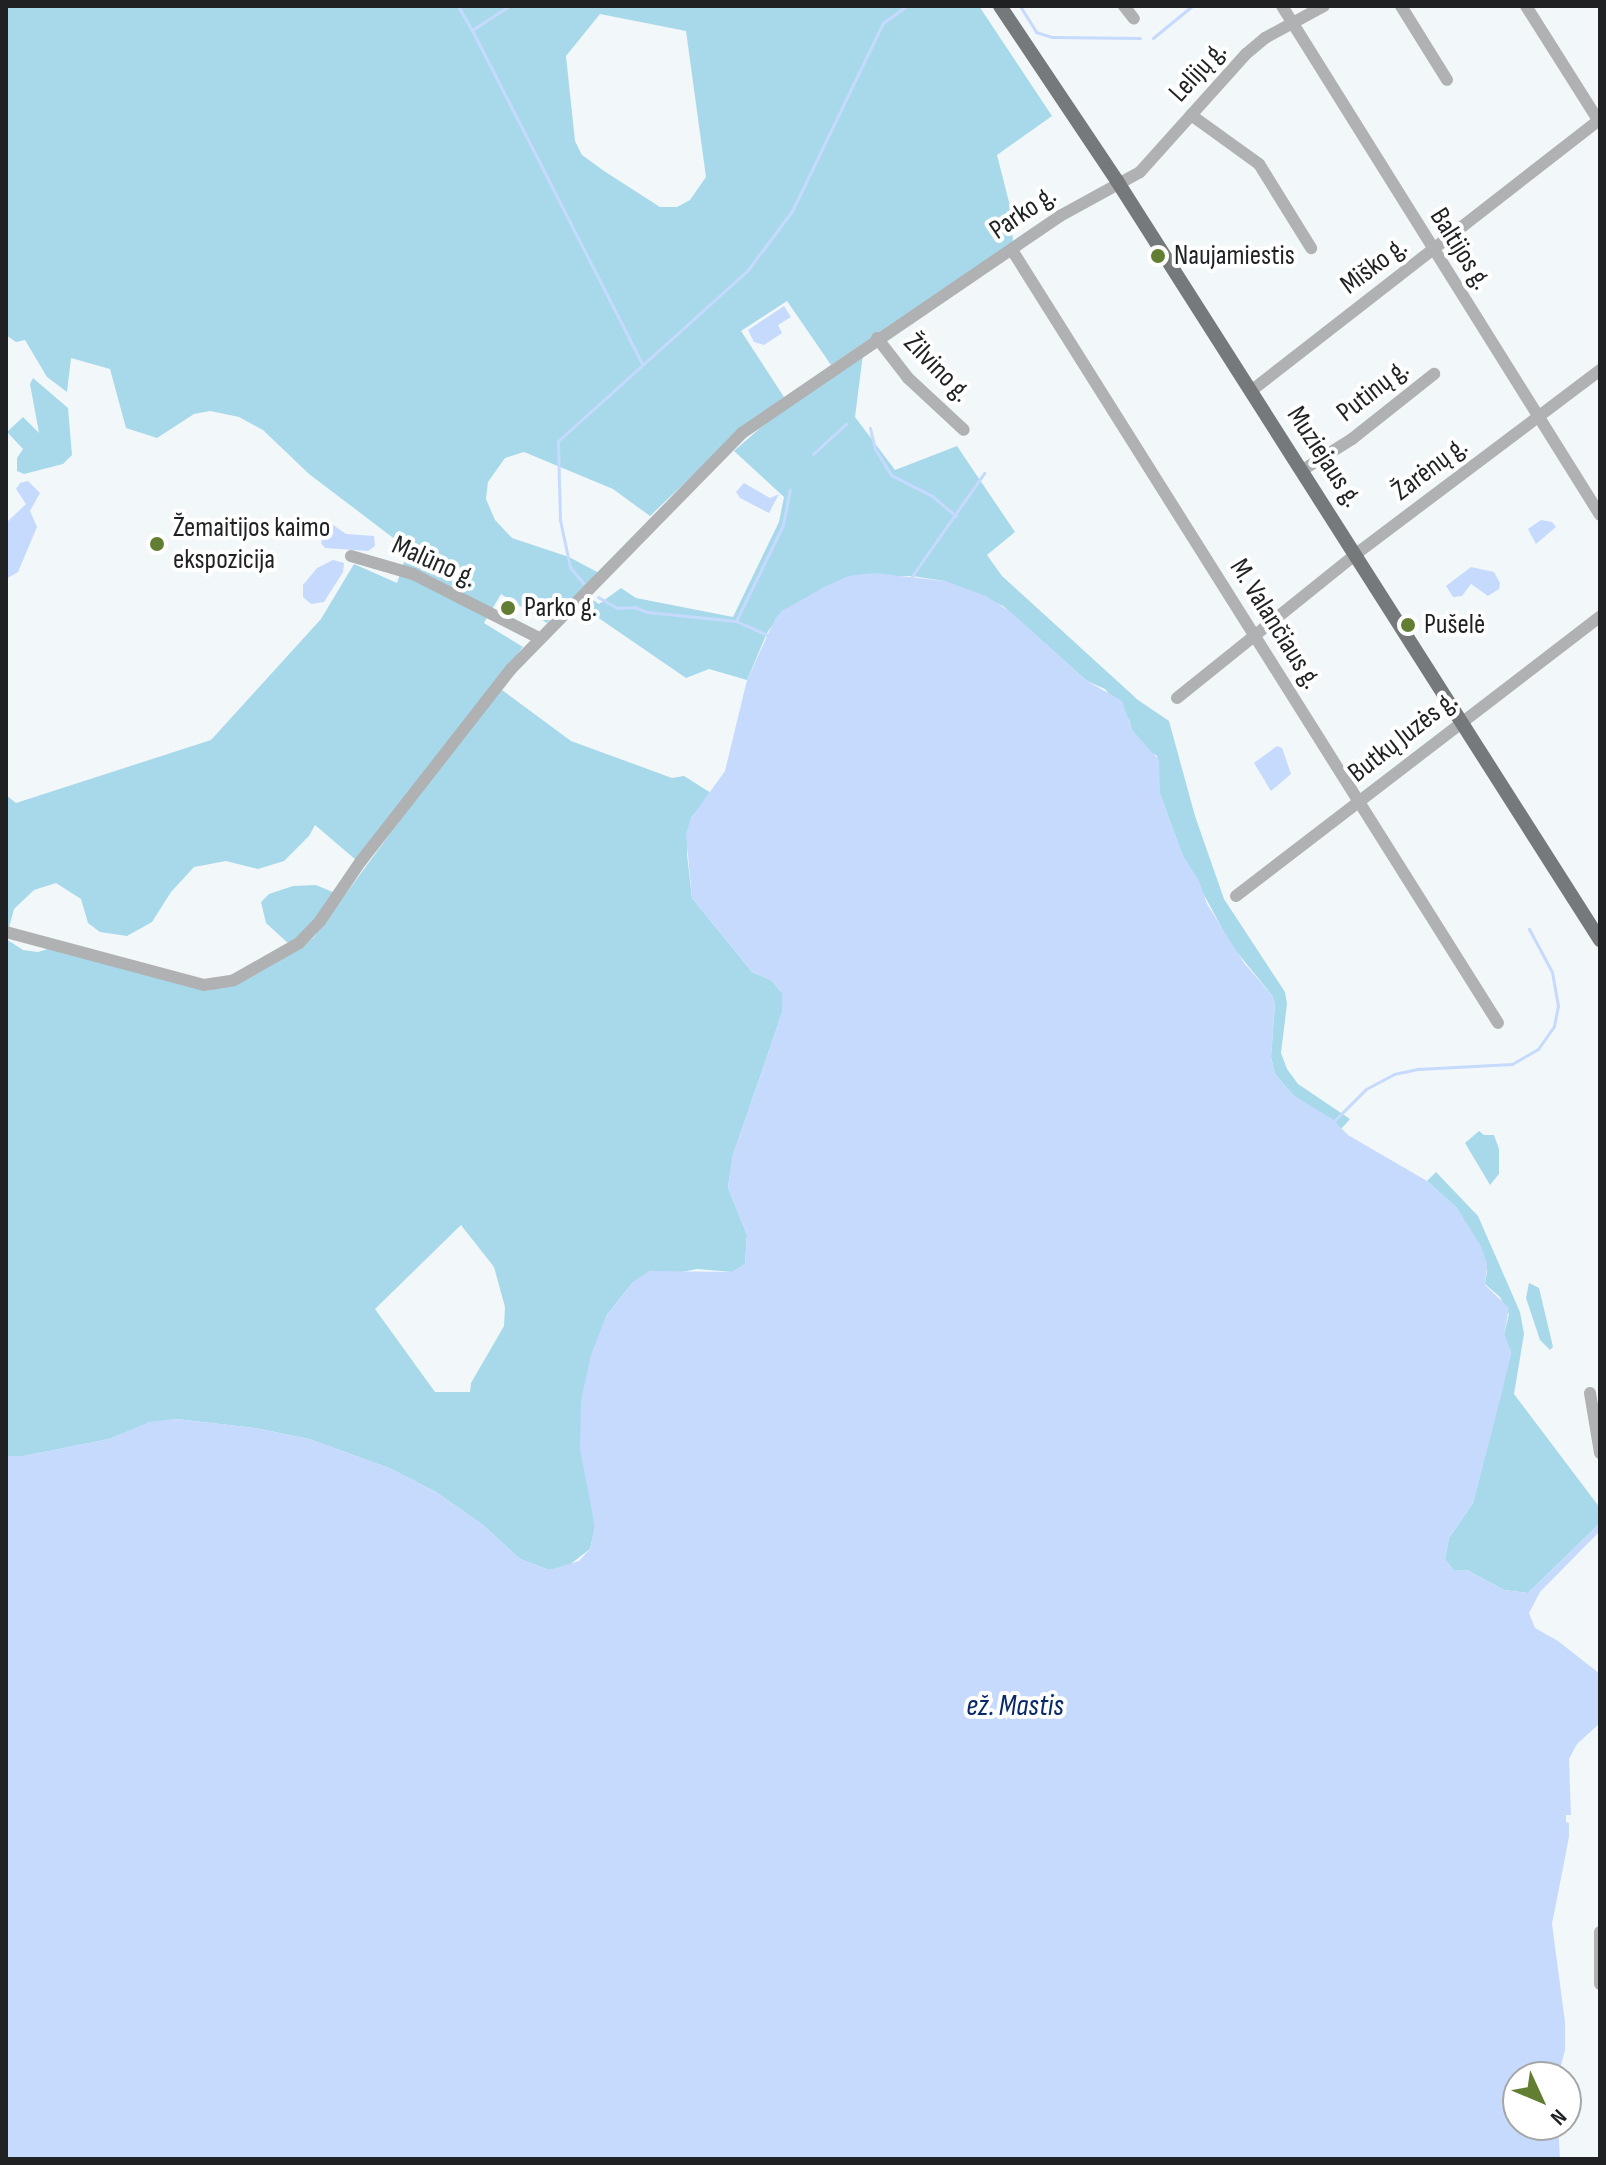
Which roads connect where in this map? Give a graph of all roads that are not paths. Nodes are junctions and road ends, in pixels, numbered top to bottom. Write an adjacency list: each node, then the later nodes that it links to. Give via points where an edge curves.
1 (1000, 6): 12 (main road, Muziejaus g.)
2 (1124, 6): 7 (street)
3 (1282, 6): 8 (street, Baltijos g.)
4 (1324, 6): 8 (street, Lelijų g.)
5 (1401, 6): 9 (street)
6 (1526, 6): 11 (street)
7 (1134, 19)
8 (1293, 23): 10 (street, Lelijų g., via 1246,54); 15 (street, Baltijos g.)
9 (1447, 80)
10 (1191, 115): 12 (street, Lelijų g., via 1140,172); 13 (street, via 1259,164)
11 (1599, 121): 15 (street, Miško g.)
12 (1117, 181): 14 (street, Parko g.); 19 (main road, Muziejaus g.)
13 (1311, 248)
14 (1012, 250): 16 (street, Parko g.); 27 (street, M. Valančiaus g.)
15 (1433, 251): 19 (street, Miško g.); 20 (street, Baltijos g.)
16 (877, 338): 21 (street, Žilvino g., via 908,378); 28 (street, Parko g., via 742,433)
17 (1600, 370): 20 (street, Žarėnų g.)
18 (1434, 374): 22 (street, Putinų g., via 1352,439)
19 (1251, 391): 22 (main road, Muziejaus g.)
20 (1538, 419): 23 (street, Baltijos g.); 24 (street, Žarėnų g.)
21 (964, 430)
22 (1301, 471): 24 (main road, Muziejaus g.)
23 (1600, 515)
24 (1356, 554): 27 (street, Žarėnų g.); 30 (main road, Muziejaus g.)
25 (351, 556): 28 (street, Malūno g., via 413,574)
26 (1600, 617): 30 (street, Butkų Juzės g.)
27 (1252, 635): 29 (street, Žarėnų g.); 31 (street, M. Valančiaus g.)
28 (539, 638): 33 (street, Parko g., via 453,740 320,921 299,943 263,966 234,980 204,985)
29 (1177, 698)
30 (1462, 720): 31 (street, Butkų Juzės g.); 34 (main road, Muziejaus g.)
31 (1359, 802): 32 (street, Butkų Juzės g.); 35 (street, M. Valančiaus g.)
32 (1236, 896)
33 (6, 932)
34 (1600, 940)
35 (1498, 1023)
36 (1590, 1393): 37 (street)
37 (1600, 1453)
38 (1600, 1932): 39 (street)
39 (1600, 1984)

